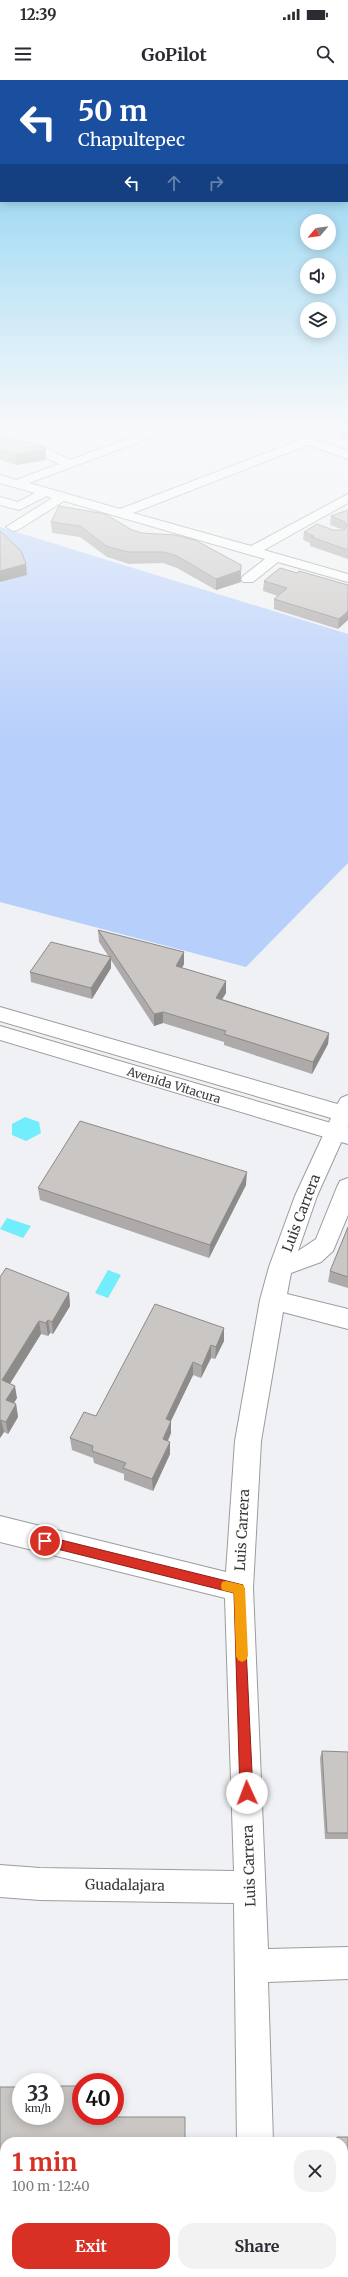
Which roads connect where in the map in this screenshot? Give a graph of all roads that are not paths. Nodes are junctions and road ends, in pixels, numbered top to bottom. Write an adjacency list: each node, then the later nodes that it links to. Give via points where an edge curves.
1 (175, 530): 3 (street)
2 (289, 530): 3 (street)
3 (253, 551): 4 (street)
4 (276, 557): 5 (street); 6 (street)
5 (348, 578)
6 (248, 579)
7 (0, 1014): 9 (street, Avenida Vitacura)
8 (0, 1033): 9 (street, Avenida Vitacura)
9 (344, 1120): 11 (street, Luis Carrera, via 306,1196)
10 (348, 1187): 11 (street, via 325,1245 313,1254)
11 (281, 1267): 12 (street, Luis Carrera)
12 (272, 1300): 13 (street); 15 (street, Luis Carrera, via 248,1441)
13 (348, 1320)
14 (0, 1530): 15 (street)
15 (239, 1588): 17 (street, Luis Carrera)
16 (0, 1881): 17 (street, Guadalajara, via 40,1884)
17 (250, 1887): 19 (street, Luis Carrera)
18 (348, 1963): 19 (street, via 278,1966)
19 (251, 1964): 20 (street, Luis Carrera)
20 (255, 2137)

